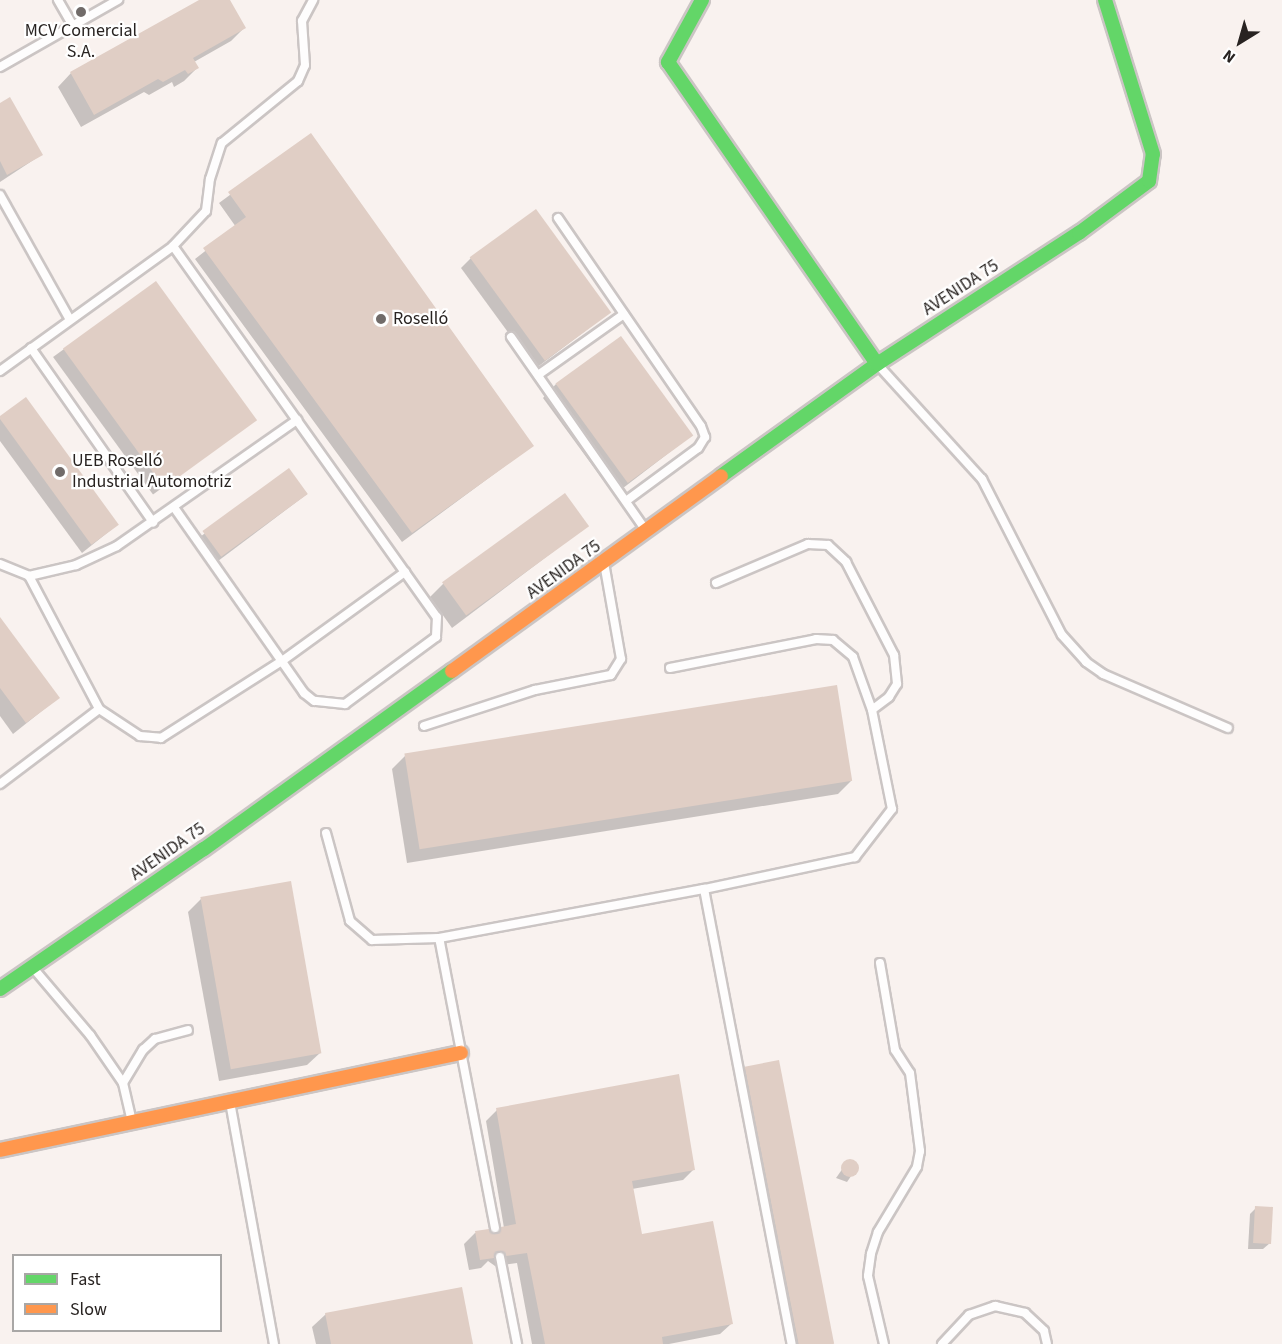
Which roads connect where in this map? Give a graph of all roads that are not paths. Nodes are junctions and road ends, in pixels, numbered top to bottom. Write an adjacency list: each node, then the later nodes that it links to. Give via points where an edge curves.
1 (58, 0): 6 (lane)
2 (118, 0): 6 (lane)
3 (314, 0): 10 (lane, via 302,21 305,65 298,81 222,143 210,179 206,211)
4 (702, 0): 15 (street, via 668,62)
5 (1105, 0): 15 (street, AVENIDA 75, via 1153,154 1149,181 1079,233)
6 (73, 26): 7 (lane)
7 (0, 67)
8 (0, 195): 12 (lane)
9 (558, 218): 11 (lane)
10 (173, 246): 12 (lane); 18 (lane)
11 (624, 315): 17 (lane); 19 (lane, via 705,437 698,448)
12 (69, 318): 14 (lane)
13 (511, 337): 17 (lane)
14 (31, 348): 16 (lane); 21 (lane)
15 (877, 364): 22 (street, AVENIDA 75); 33 (lane, via 982,479 1062,635 1086,662 1103,674)
16 (0, 371)
17 (538, 375): 19 (lane)
18 (297, 420): 20 (lane); 25 (lane)
19 (626, 501): 22 (lane)
20 (174, 507): 21 (lane); 28 (lane)
21 (153, 522): 26 (lane, via 117,546 76,565)
22 (647, 532): 23 (street, AVENIDA 75)
23 (604, 563): 32 (lane, via 621,659 611,675 535,690); 39 (street, AVENIDA 75)
24 (0, 564): 26 (lane)
25 (405, 572): 28 (lane); 28 (lane, via 437,617 436,637 345,704 314,700)
26 (28, 576): 30 (lane)
27 (716, 583): 31 (lane, via 808,544 828,545 846,562 894,655 897,684 889,697)
28 (282, 661): 30 (lane, via 161,738 140,736)
29 (670, 668): 31 (lane, via 816,639 833,640 853,657)
30 (99, 709): 34 (lane)
31 (872, 710): 36 (lane, via 892,809 855,857)
32 (424, 726)
33 (1228, 728)
34 (0, 784)
35 (326, 833): 37 (lane, via 350,921 372,940)
36 (704, 889): 37 (lane); 51 (lane)
37 (439, 938): 42 (lane)
38 (880, 963): 52 (lane, via 895,1050 910,1073 920,1151 917,1167 878,1232 871,1254 868,1276)
39 (33, 967): 40 (street, AVENIDA 75); 43 (lane, via 90,1035)
40 (0, 989)
41 (188, 1030): 43 (lane, via 155,1039 143,1050)
42 (461, 1053): 44 (street); 47 (lane)
43 (123, 1083): 45 (lane)
44 (230, 1102): 45 (street); 49 (lane)
45 (132, 1123): 46 (street)
46 (0, 1150)
47 (495, 1228)
48 (500, 1257): 50 (lane)
49 (274, 1344)
50 (517, 1344)
51 (792, 1344)
52 (884, 1344)
53 (942, 1344): 54 (lane, via 969,1315 995,1306 1025,1313 1044,1331)
54 (1047, 1344)

